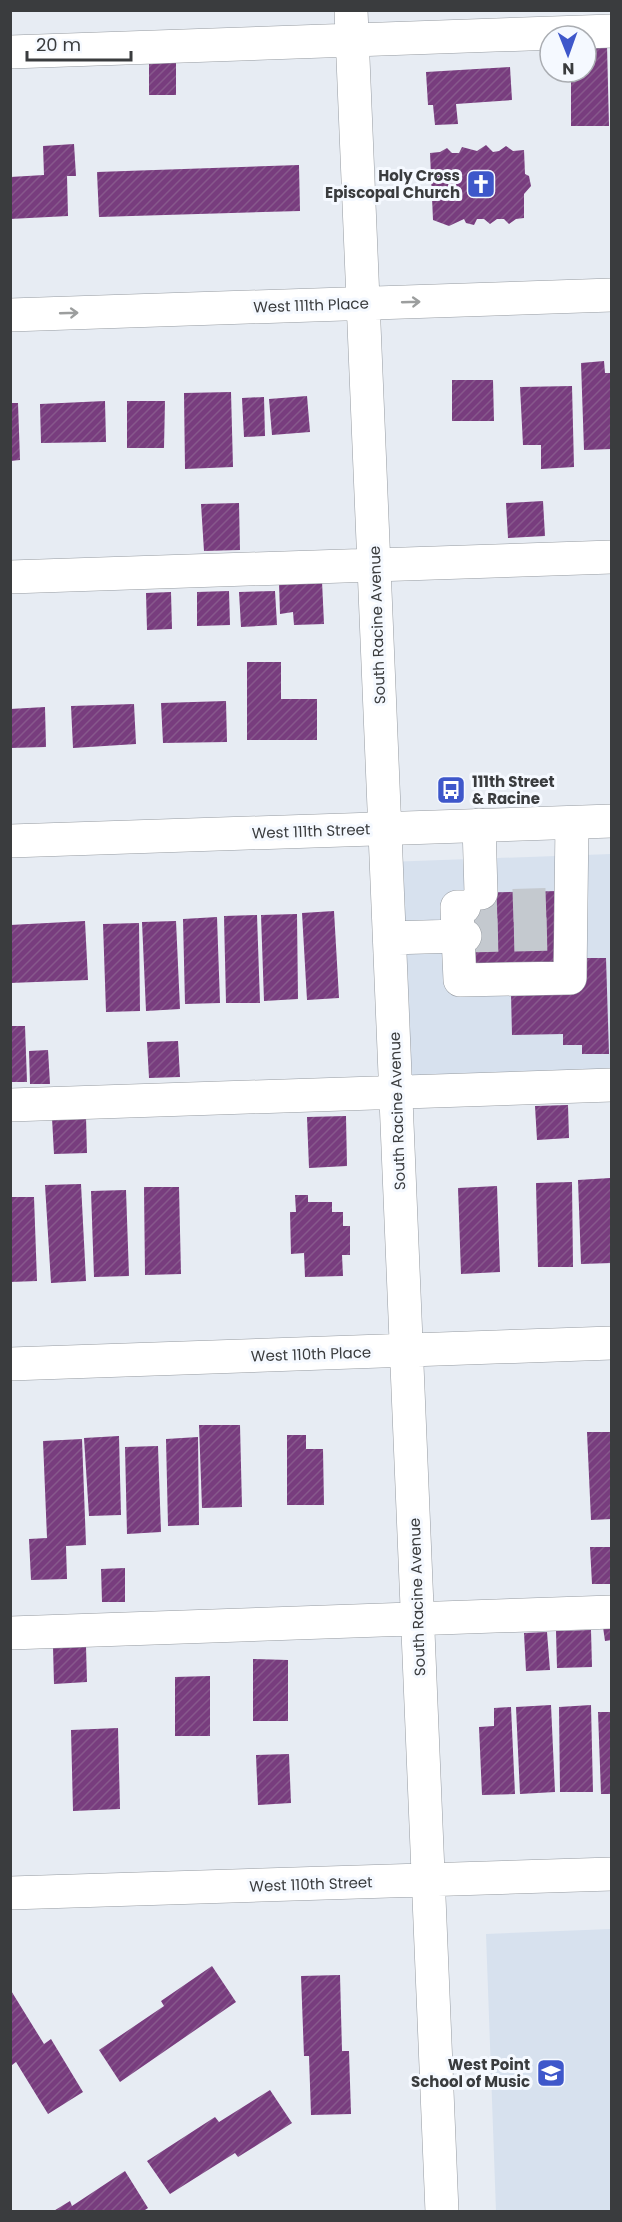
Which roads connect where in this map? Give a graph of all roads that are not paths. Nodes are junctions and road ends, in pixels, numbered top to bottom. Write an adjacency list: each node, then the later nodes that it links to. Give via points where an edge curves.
1 (352, 25): 2 (street); 3 (street); 5 (street, South Racine Avenue)
2 (612, 31)
3 (10, 52)
4 (612, 295): 5 (street, West 111th Place, one-way to 4)
5 (364, 303): 6 (street, West 111th Place, one-way to 5); 8 (street, South Racine Avenue)
6 (10, 315)
7 (612, 557): 8 (street)
8 (374, 565): 9 (street); 13 (street, South Racine Avenue)
9 (10, 577)
10 (612, 821): 11 (street, West 111th Street)
11 (572, 823): 12 (street, West 111th Street); 15 (street, via 566,919 570,978 460,980)
12 (479, 825): 13 (street, West 111th Street); 15 (street)
13 (385, 829): 14 (street, West 111th Street); 16 (street, South Racine Avenue)
14 (10, 841)
15 (467, 918): 16 (street)
16 (390, 938): 18 (street, South Racine Avenue)
17 (612, 1085): 18 (street)
18 (396, 1092): 19 (street); 21 (street, South Racine Avenue)
19 (10, 1105)
20 (612, 1343): 21 (street, West 110th Place)
21 (407, 1350): 22 (street, West 110th Place); 24 (street, South Racine Avenue)
22 (10, 1364)
23 (612, 1612): 24 (street)
24 (417, 1619): 25 (street); 27 (street, South Racine Avenue)
25 (10, 1633)
26 (612, 1874): 27 (street, West 110th Street)
27 (428, 1881): 28 (street, West 110th Street); 29 (street, South Racine Avenue)
28 (10, 1893)
29 (442, 2211)

